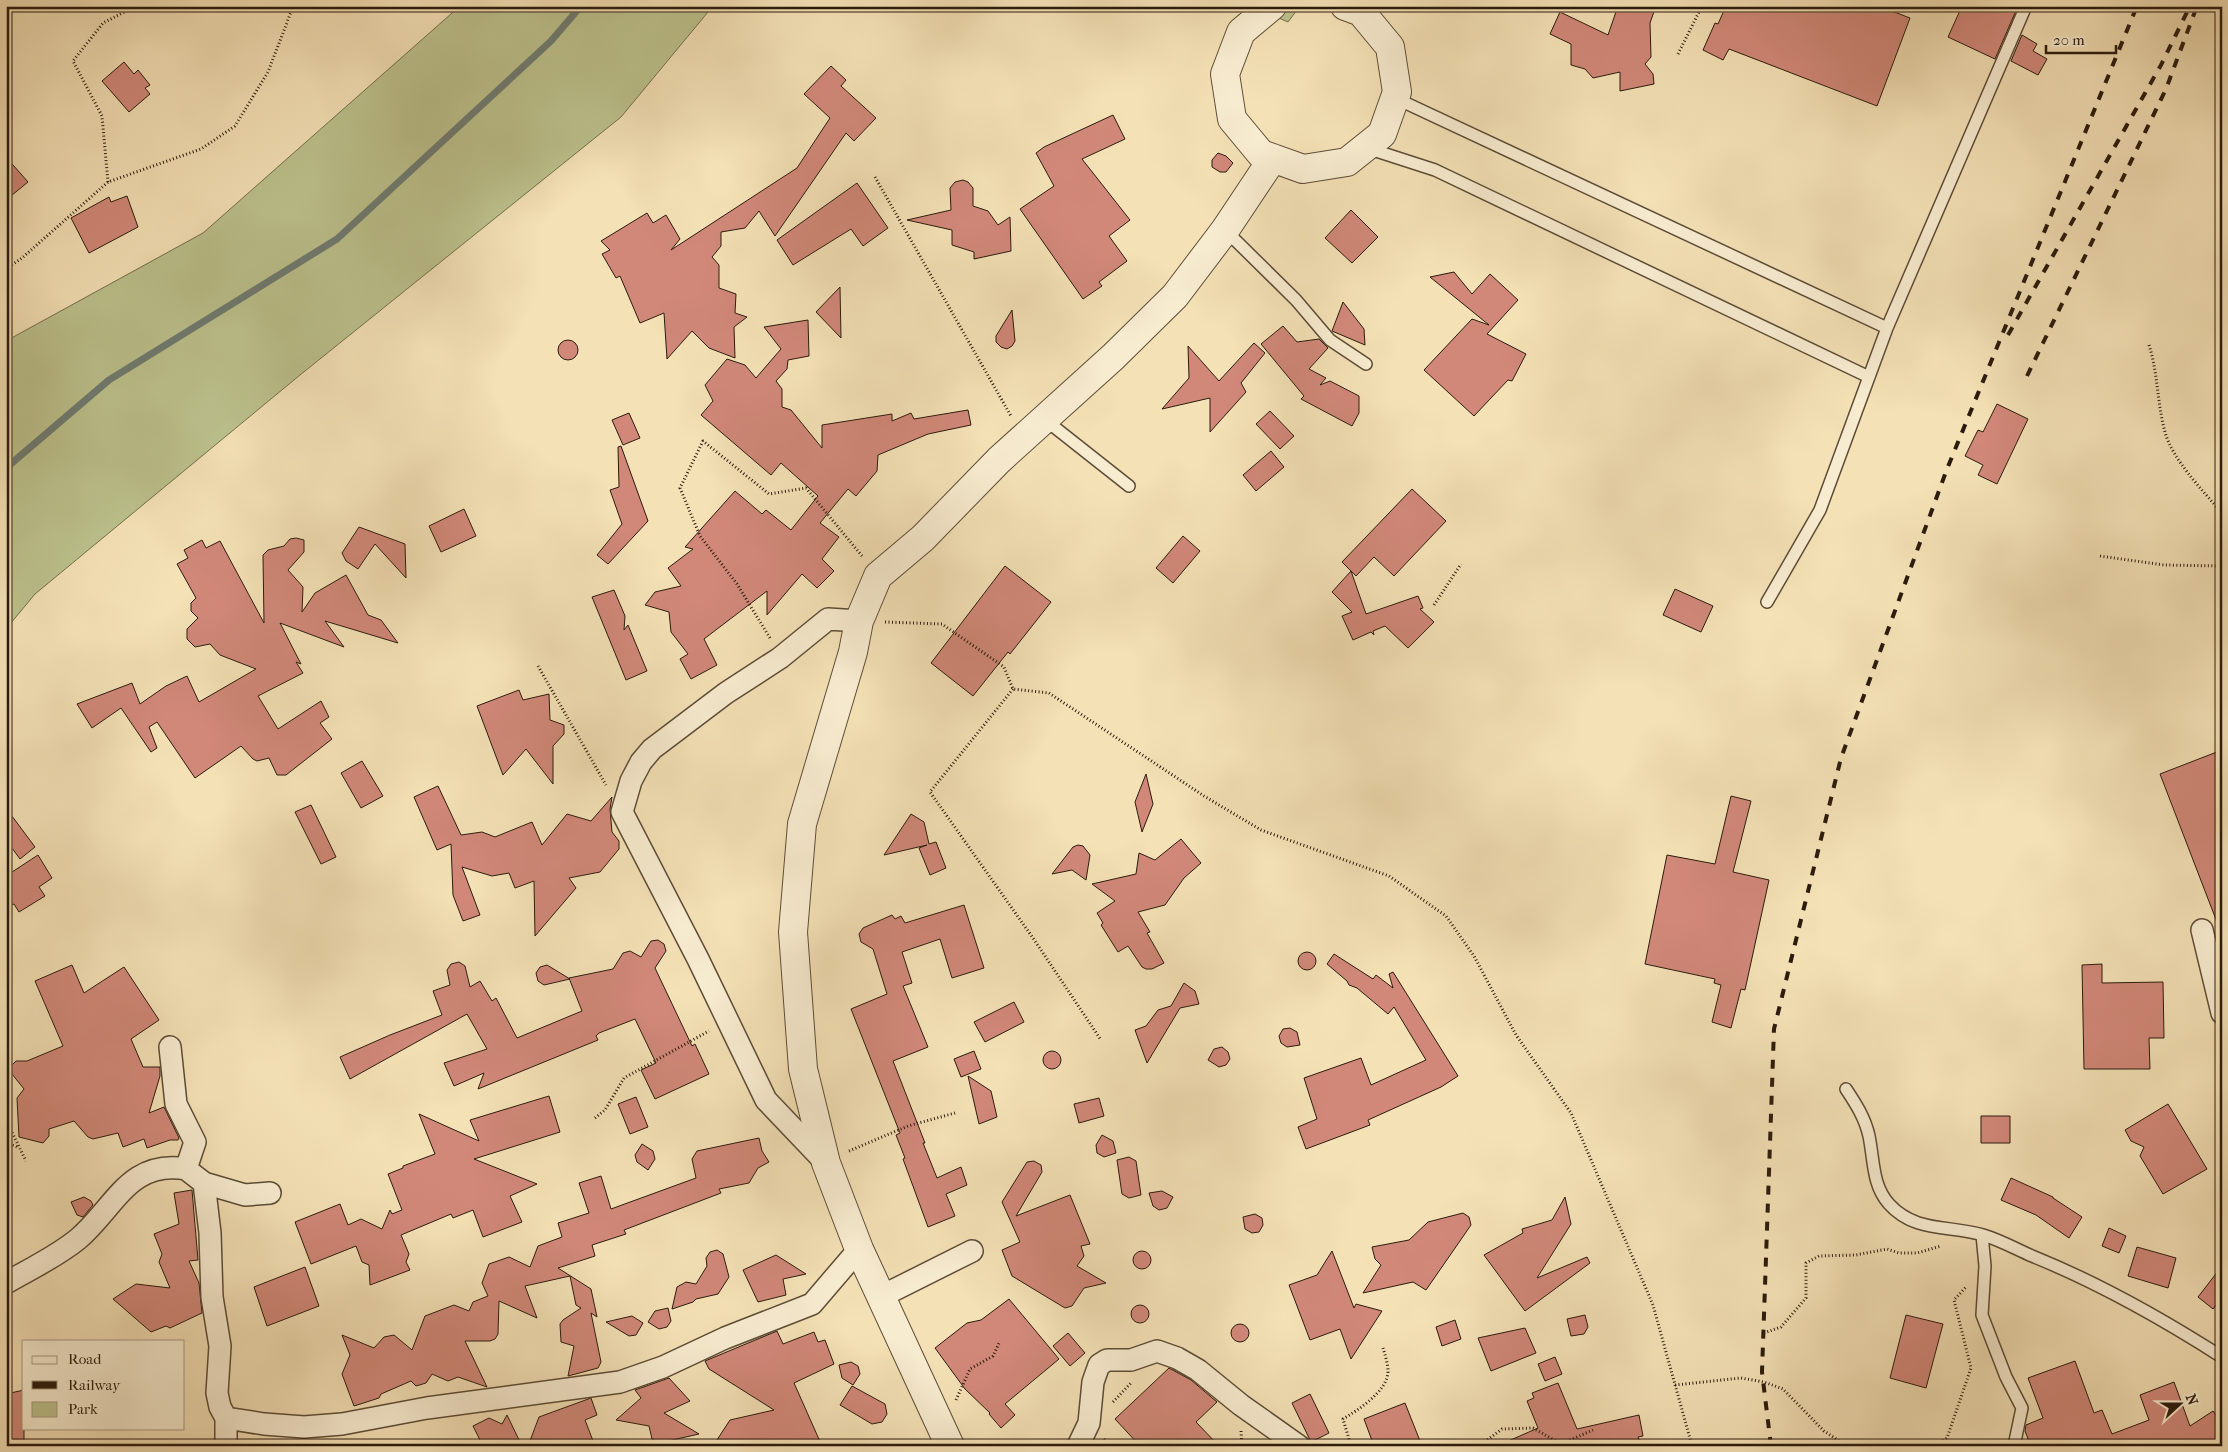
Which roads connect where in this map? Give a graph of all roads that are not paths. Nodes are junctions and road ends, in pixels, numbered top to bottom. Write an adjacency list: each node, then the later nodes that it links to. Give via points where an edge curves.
1 (1272, 6): 6 (street, via 1241,32 1225,74 1232,119 1261,154)
2 (1345, 6): 4 (street, via 1361,12 1390,47 1397,92)
3 (2026, 6): 8 (lane)
4 (1394, 98): 5 (street, via 1382,134); 8 (lane)
5 (1365, 147): 6 (street, via 1347,162 1303,170); 10 (lane, via 1435,170)
6 (1273, 158): 7 (street)
7 (1225, 230): 9 (lane, via 1296,300 1330,340); 11 (street, via 1175,296)
8 (1887, 328): 10 (lane)
9 (1366, 364)
10 (1869, 377): 13 (lane, via 1820,510)
11 (1029, 434): 12 (lane, via 1053,426); 14 (street, via 923,538 878,576)
12 (1129, 486)
13 (1767, 602)
14 (859, 621): 19 (street, via 802,824 793,932 803,1069); 19 (street, via 828,619 780,658 726,693 652,749 631,781 622,812 766,1100)
15 (2202, 930): 16 (street)
16 (2222, 1012)
17 (170, 1047): 20 (street, via 176,1104 195,1142)
18 (1846, 1089): 23 (lane, via 1860,1109 1869,1134 1879,1192 1890,1206 1910,1221 1932,1228)
19 (826, 1163): 24 (street)
20 (186, 1169): 21 (street); 26 (street, via 169,1166 147,1172 117,1196 91,1227 61,1252)
21 (204, 1183): 22 (street, via 245,1195); 29 (street, via 212,1297 219,1341 218,1393)
22 (270, 1193)
23 (1982, 1235): 28 (lane, via 2071,1272 2151,1313); 34 (lane, via 1985,1266 1982,1315 2022,1408)
24 (859, 1249): 27 (street); 29 (street, via 812,1304 620,1382 427,1408 342,1424 304,1427)
25 (972, 1251): 27 (street)
26 (6, 1283)
27 (882, 1296): 31 (street)
28 (2222, 1357)
29 (226, 1418): 30 (street)
30 (226, 1446)
31 (950, 1446)
32 (1078, 1446): 33 (street, via 1089,1423 1093,1382 1099,1365 1107,1360 1132,1360 1158,1351 1198,1370)
33 (1299, 1446)
34 (2014, 1446)

